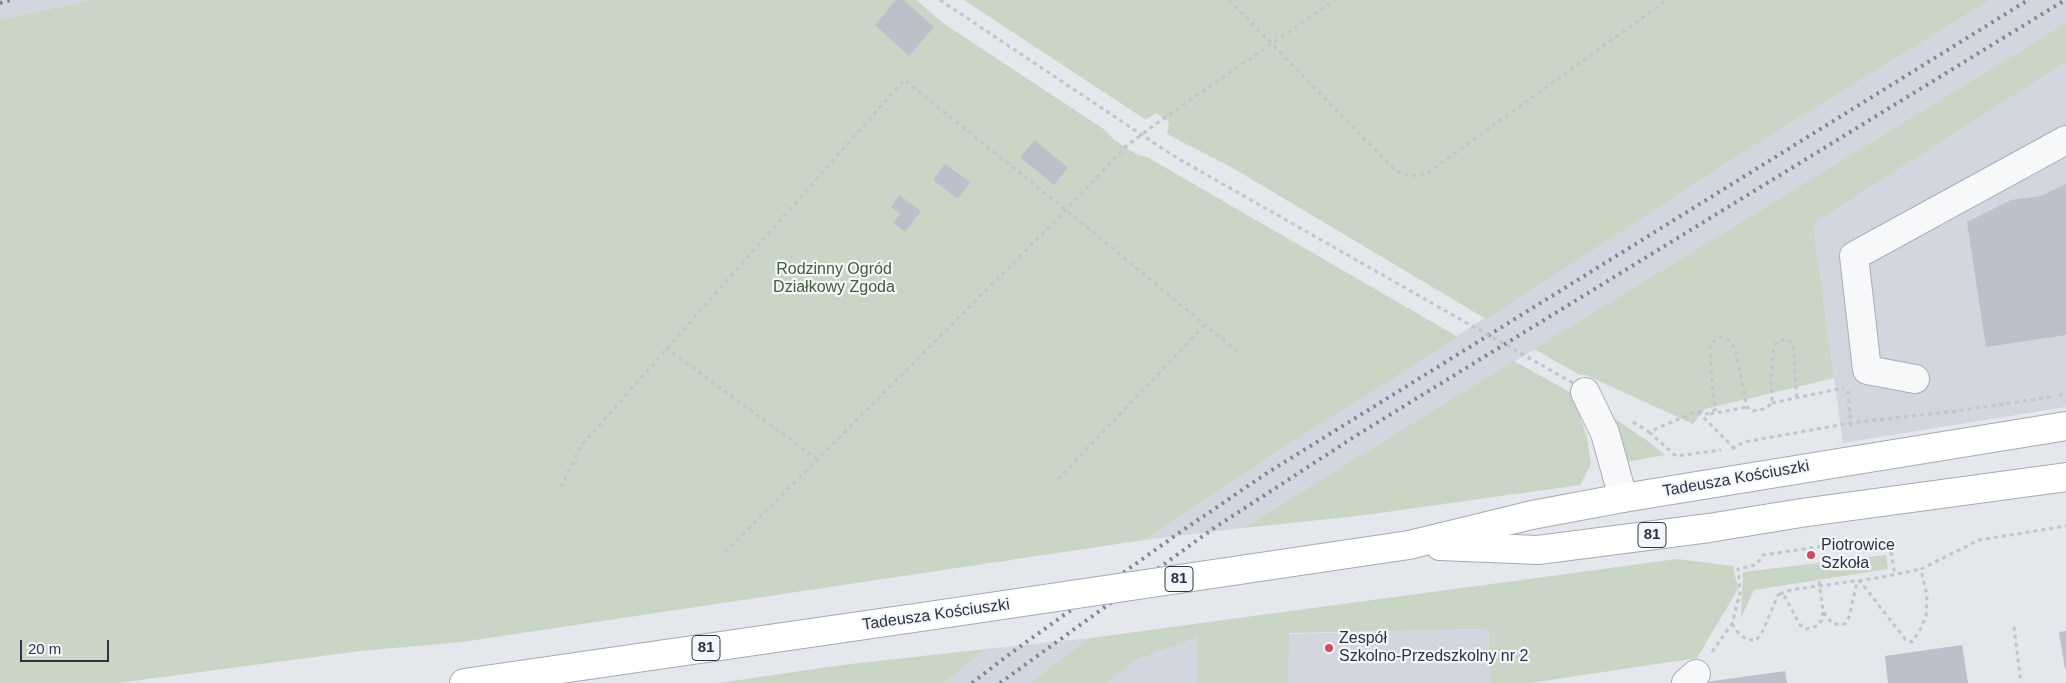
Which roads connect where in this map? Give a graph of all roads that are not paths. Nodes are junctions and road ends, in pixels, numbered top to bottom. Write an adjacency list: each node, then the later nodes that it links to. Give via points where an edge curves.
1 (2066, 140): 2 (lane, via 1854,256 1867,370)
2 (1915, 379)
3 (1580, 388): 6 (lane, via 1605,433)
4 (2066, 426): 6 (main road, Tadeusza Kościuszki / 81)
5 (2066, 477): 7 (main road, Tadeusza Kościuszki / 81, via 1538,550)
6 (1623, 498): 7 (main road, Tadeusza Kościuszki / 81, via 1532,515)
7 (1409, 545): 8 (main road, Tadeusza Kościuszki / 81, bridge)
8 (464, 683)

